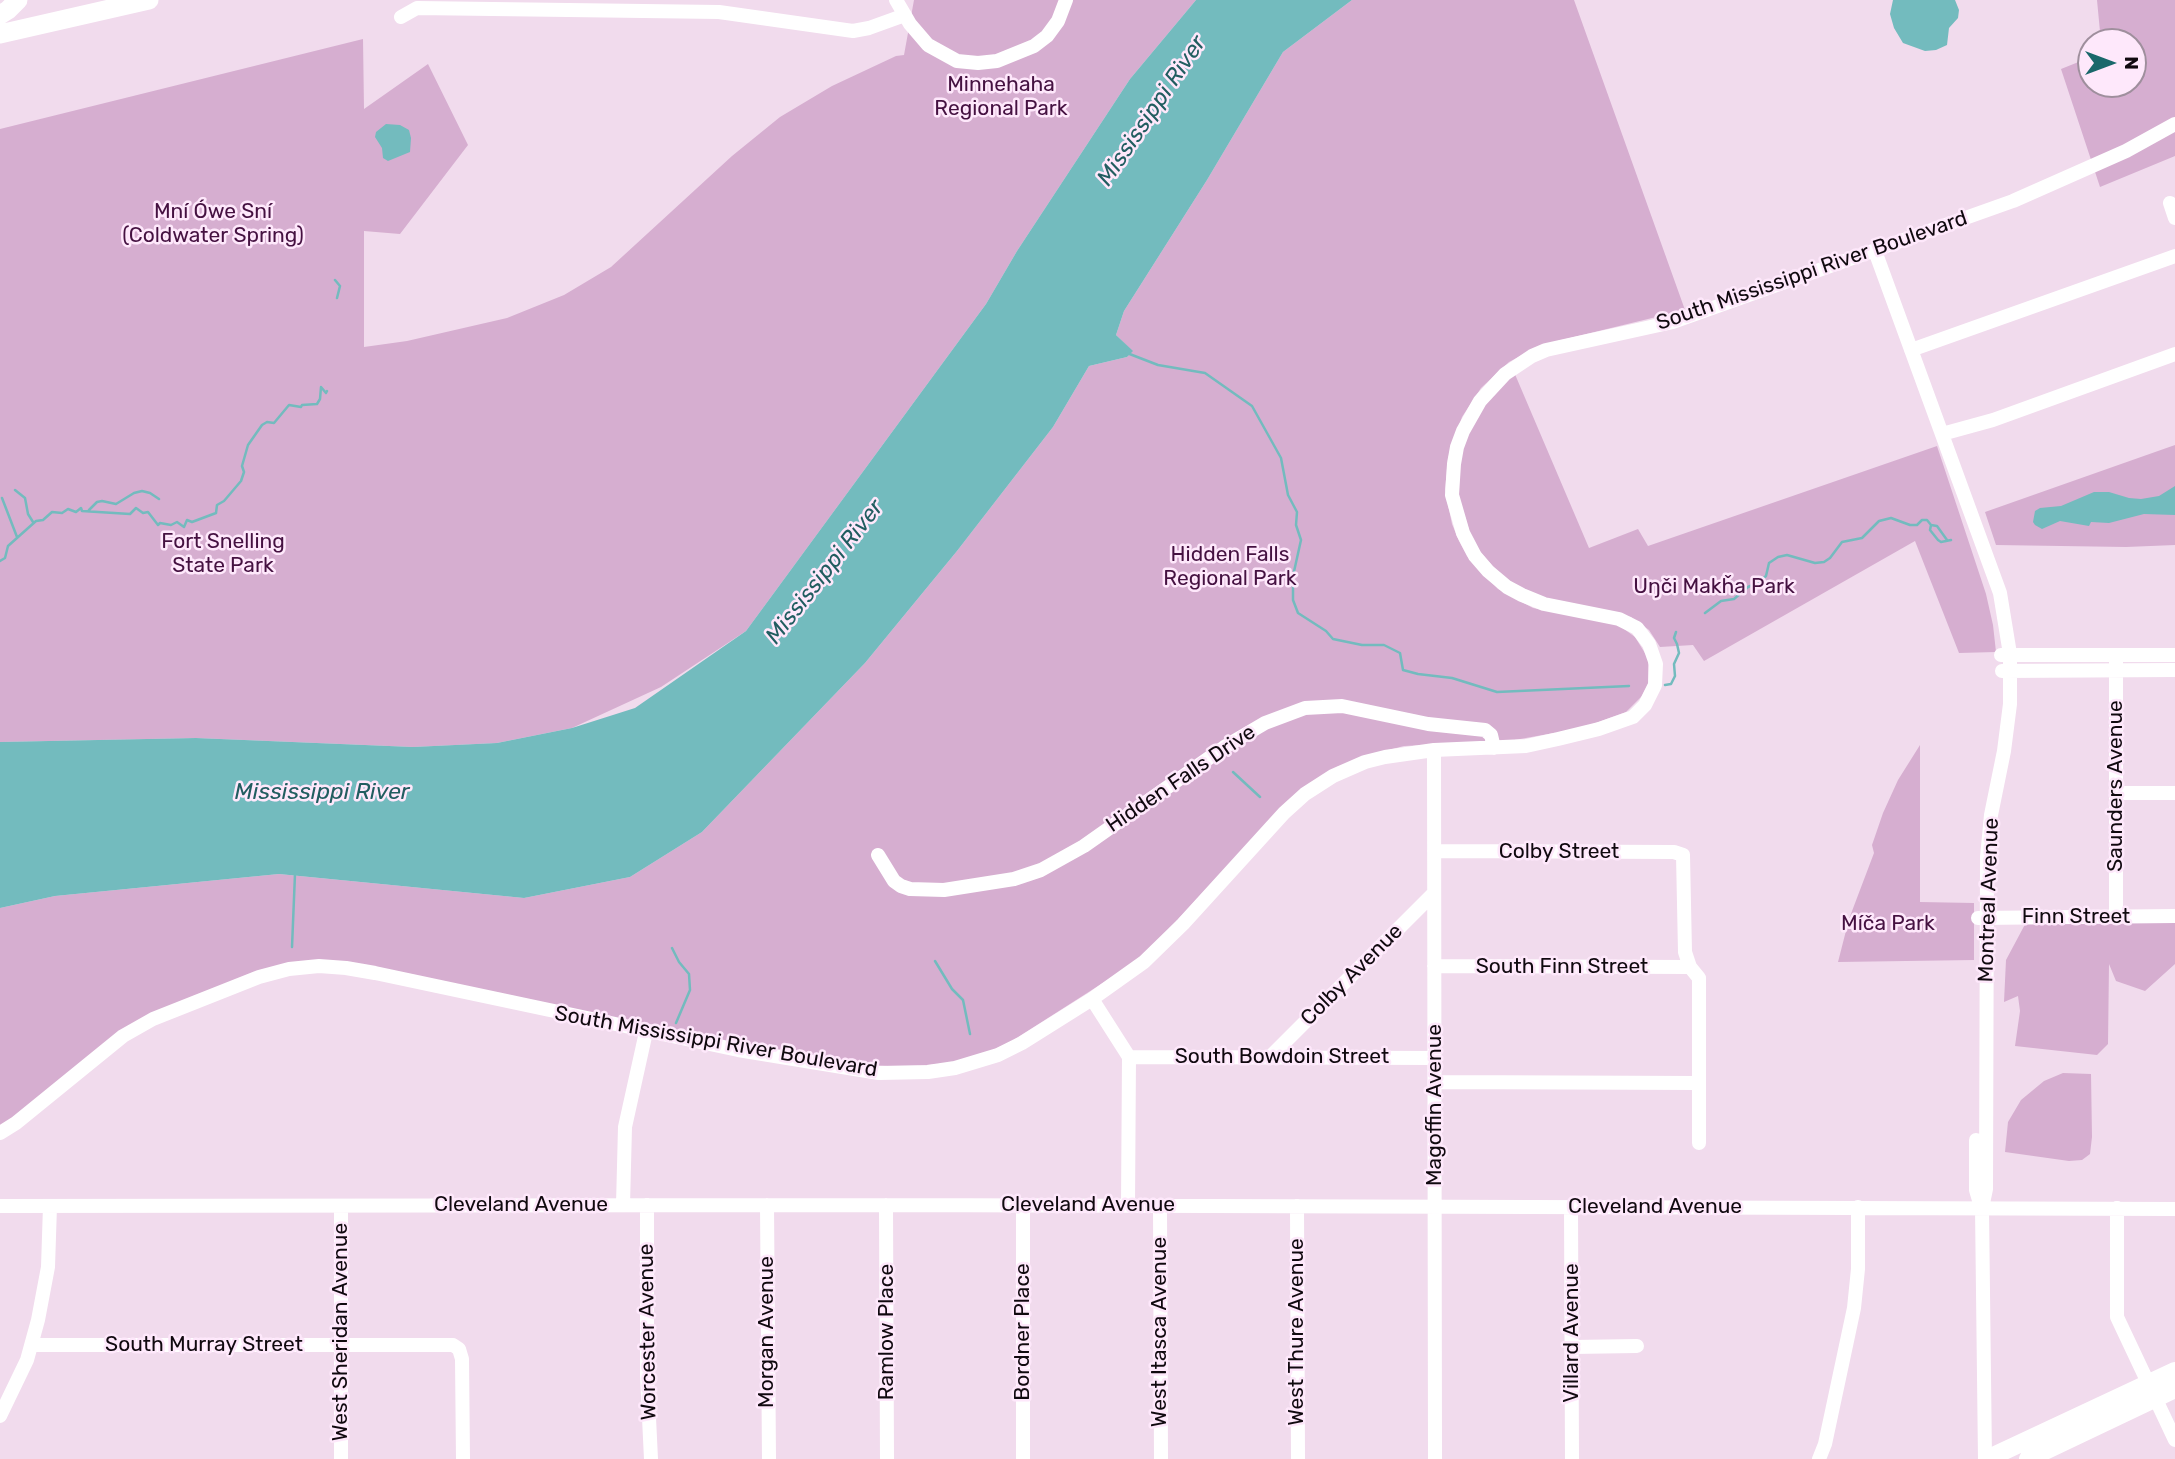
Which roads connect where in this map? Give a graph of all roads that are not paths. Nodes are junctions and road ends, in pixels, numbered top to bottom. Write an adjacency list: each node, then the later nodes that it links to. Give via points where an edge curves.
1 (18, 0): 6 (highway)
2 (149, 0): 9 (highway)
3 (897, 0): 7 (street)
4 (912, 0): 7 (street)
5 (1066, 0): 7 (street, via 1058,21 1034,46 997,61 978,63 957,61 928,45)
6 (0, 15)
7 (905, 15): 8 (street, via 853,31 719,12 417,8)
8 (401, 18)
9 (0, 34)
10 (2175, 124): 13 (street, South Mississippi River Boulevard, via 2061,181)
11 (2170, 203): 12 (street)
12 (2175, 218)
13 (1875, 251): 15 (street, Montreal Avenue); 23 (street, South Mississippi River Boulevard, via 1673,322 1546,350 1505,374 1480,401 1457,447 1452,495 1457,519 1475,556 1522,595 1629,622 1649,644 1656,676 1652,695 1633,717 1558,739)
14 (2175, 256): 15 (street)
15 (1911, 350): 17 (street, Montreal Avenue)
16 (2175, 354): 17 (street)
17 (1942, 434): 18 (street, Montreal Avenue, via 2000,593)
18 (2006, 655): 20 (street); 22 (street, Montreal Avenue)
19 (2175, 655): 20 (street)
20 (2116, 663): 21 (street); 22 (street); 25 (street, Saunders Avenue)
21 (2175, 670)
22 (2006, 671): 32 (street, Montreal Avenue, via 2010,704 1991,815)
23 (1494, 748): 24 (street, South Mississippi River Boulevard); 28 (street, Hidden Falls Drive, via 1485,730 1428,724 1342,706 1305,708 1265,723 1226,746 1084,846 1041,870 944,890 910,888 894,881)
24 (1434, 750): 27 (street, Magoffin Avenue); 35 (street, South Mississippi River Boulevard, via 1365,762 1305,794 1162,945)
25 (2116, 793): 26 (street); 30 (street, Saunders Avenue)
26 (2175, 793)
27 (1434, 851): 29 (street, Magoffin Avenue); 34 (street, Colby Street, via 1683,855 1685,953)
28 (878, 855)
29 (1434, 893): 33 (street, Magoffin Avenue); 38 (street, Colby Avenue)
30 (2116, 916): 31 (street, Finn Street); 32 (street, Finn Street)
31 (2175, 916)
32 (1982, 918): 58 (street, Montreal Avenue, via 1986,1189)
33 (1434, 966): 34 (street, South Finn Street); 39 (street, Magoffin Avenue)
34 (1690, 967): 41 (street, via 1699,978)
35 (1092, 999): 36 (street, South Mississippi River Boulevard, via 998,1055 928,1073 879,1073); 37 (street)
36 (646, 1032): 42 (street, South Mississippi River Boulevard, via 346,968 289,969 232,986 123,1036); 44 (street, via 625,1127)
37 (1129, 1057): 38 (street, South Bowdoin Street); 49 (street)
38 (1270, 1057): 39 (street, South Bowdoin Street)
39 (1435, 1058): 40 (street, Magoffin Avenue)
40 (1435, 1082): 41 (street); 55 (street, Magoffin Avenue)
41 (1699, 1083): 43 (street)
42 (0, 1133)
43 (1699, 1143)
44 (623, 1205): 45 (street, Cleveland Avenue); 52 (street, Cleveland Avenue)
45 (646, 1205): 46 (street, Cleveland Avenue); 72 (street, Worcester Avenue)
46 (767, 1205): 47 (street, Cleveland Avenue); 73 (street, Morgan Avenue)
47 (886, 1205): 48 (street, Cleveland Avenue); 74 (street, Ramlow Place)
48 (1023, 1205): 49 (street, Cleveland Avenue); 75 (street, Bordner Place)
49 (1128, 1205): 53 (street, Cleveland Avenue)
50 (0, 1206): 51 (street, Cleveland Avenue)
51 (50, 1206): 52 (street, Cleveland Avenue); 61 (street, via 48,1268)
52 (341, 1206): 62 (street, West Sheridan Avenue)
53 (1160, 1206): 54 (street, Cleveland Avenue); 76 (street, West Itasca Avenue)
54 (1297, 1206): 55 (street, Cleveland Avenue); 77 (street, West Thure Avenue)
55 (1435, 1206): 56 (street, Cleveland Avenue); 78 (street, Magoffin Avenue)
56 (1571, 1207): 57 (street, Cleveland Avenue); 64 (street, Villard Avenue)
57 (1858, 1207): 58 (street, Cleveland Avenue); 80 (street, via 1852,1321)
58 (1982, 1208): 59 (street, Cleveland Avenue); 81 (street, Montreal Avenue)
59 (2117, 1208): 60 (street, Cleveland Avenue); 67 (street, via 2117,1317)
60 (2175, 1209)
61 (32, 1345): 62 (street, South Murray Street); 68 (street)
62 (341, 1345): 70 (street, West Sheridan Avenue); 71 (street, South Murray Street, via 447,1345 459,1349)
63 (1637, 1346): 64 (street)
64 (1572, 1347): 79 (street, Villard Avenue)
65 (2175, 1371): 67 (main road)
66 (2175, 1389): 67 (main road)
67 (2152, 1391): 69 (street); 81 (main road); 82 (main road)
68 (0, 1416)
69 (2175, 1440)
70 (341, 1459)
71 (463, 1459)
72 (651, 1459)
73 (769, 1459)
74 (887, 1459)
75 (1023, 1459)
76 (1161, 1459)
77 (1298, 1459)
78 (1435, 1459)
79 (1572, 1459)
80 (1819, 1459)
81 (1986, 1459)
82 (2028, 1459)

